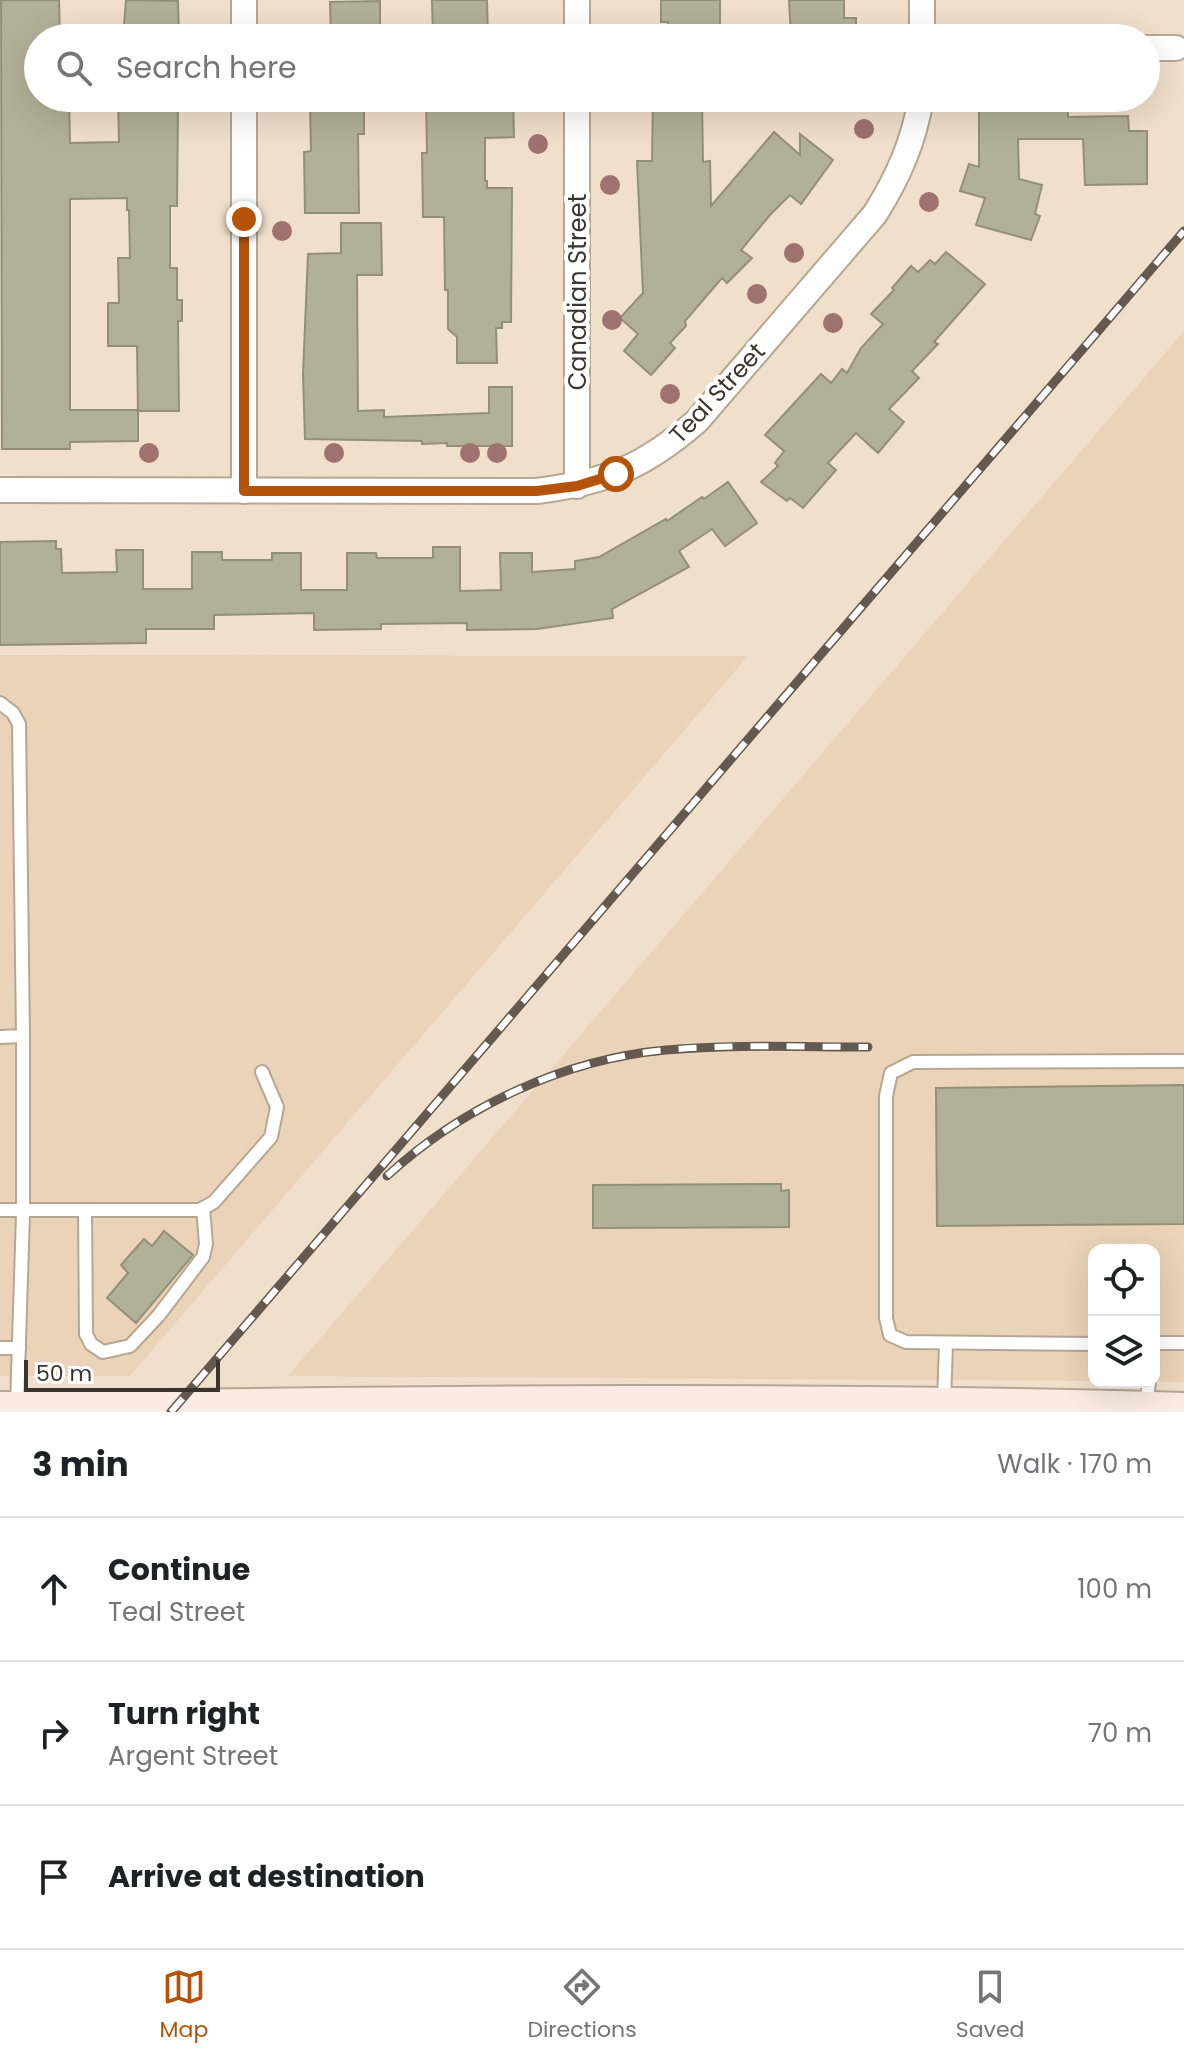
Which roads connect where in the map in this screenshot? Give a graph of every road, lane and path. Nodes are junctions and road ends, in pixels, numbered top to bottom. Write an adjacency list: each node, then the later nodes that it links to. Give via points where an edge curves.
1 (244, 0): 4 (street)
2 (577, 0): 5 (street)
3 (922, 0): 6 (street)
4 (244, 24)
5 (577, 24)
6 (922, 24)
7 (1160, 48): 8 (street)
8 (1176, 48)
9 (244, 112): 14 (street)
10 (577, 112): 12 (street, Canadian Street)
11 (917, 112): 12 (street, Teal Street, via 897,179 875,214 697,421 633,467)
12 (577, 486): 14 (street, Teal Street, via 537,491)
13 (0, 490): 14 (street, Teal Street)
14 (244, 491)
15 (0, 703): 16 (lane, via 19,724)
16 (23, 1036): 17 (lane); 22 (lane)
17 (0, 1037)
18 (1184, 1061): 26 (lane, via 913,1062 891,1073 886,1096 886,1318 890,1335 906,1342)
19 (262, 1072): 20 (lane, via 277,1107 271,1137)
20 (203, 1208): 23 (lane); 23 (lane, via 203,1257 130,1346 103,1352 86,1334)
21 (0, 1210): 22 (lane)
22 (23, 1210): 23 (lane); 29 (lane)
23 (85, 1210)
24 (1160, 1343): 25 (lane)
25 (1184, 1343)
26 (946, 1344): 27 (lane); 32 (lane)
27 (1088, 1344)
28 (0, 1348): 29 (lane)
29 (19, 1348): 34 (lane)
30 (1146, 1401): 32 (main road); 35 (main road)
31 (499, 1402): 33 (main road); 34 (main road); 36 (main road)
32 (949, 1407): 33 (main road)
33 (769, 1409)
34 (28, 1410)
35 (1184, 1410)
36 (441, 1412)

